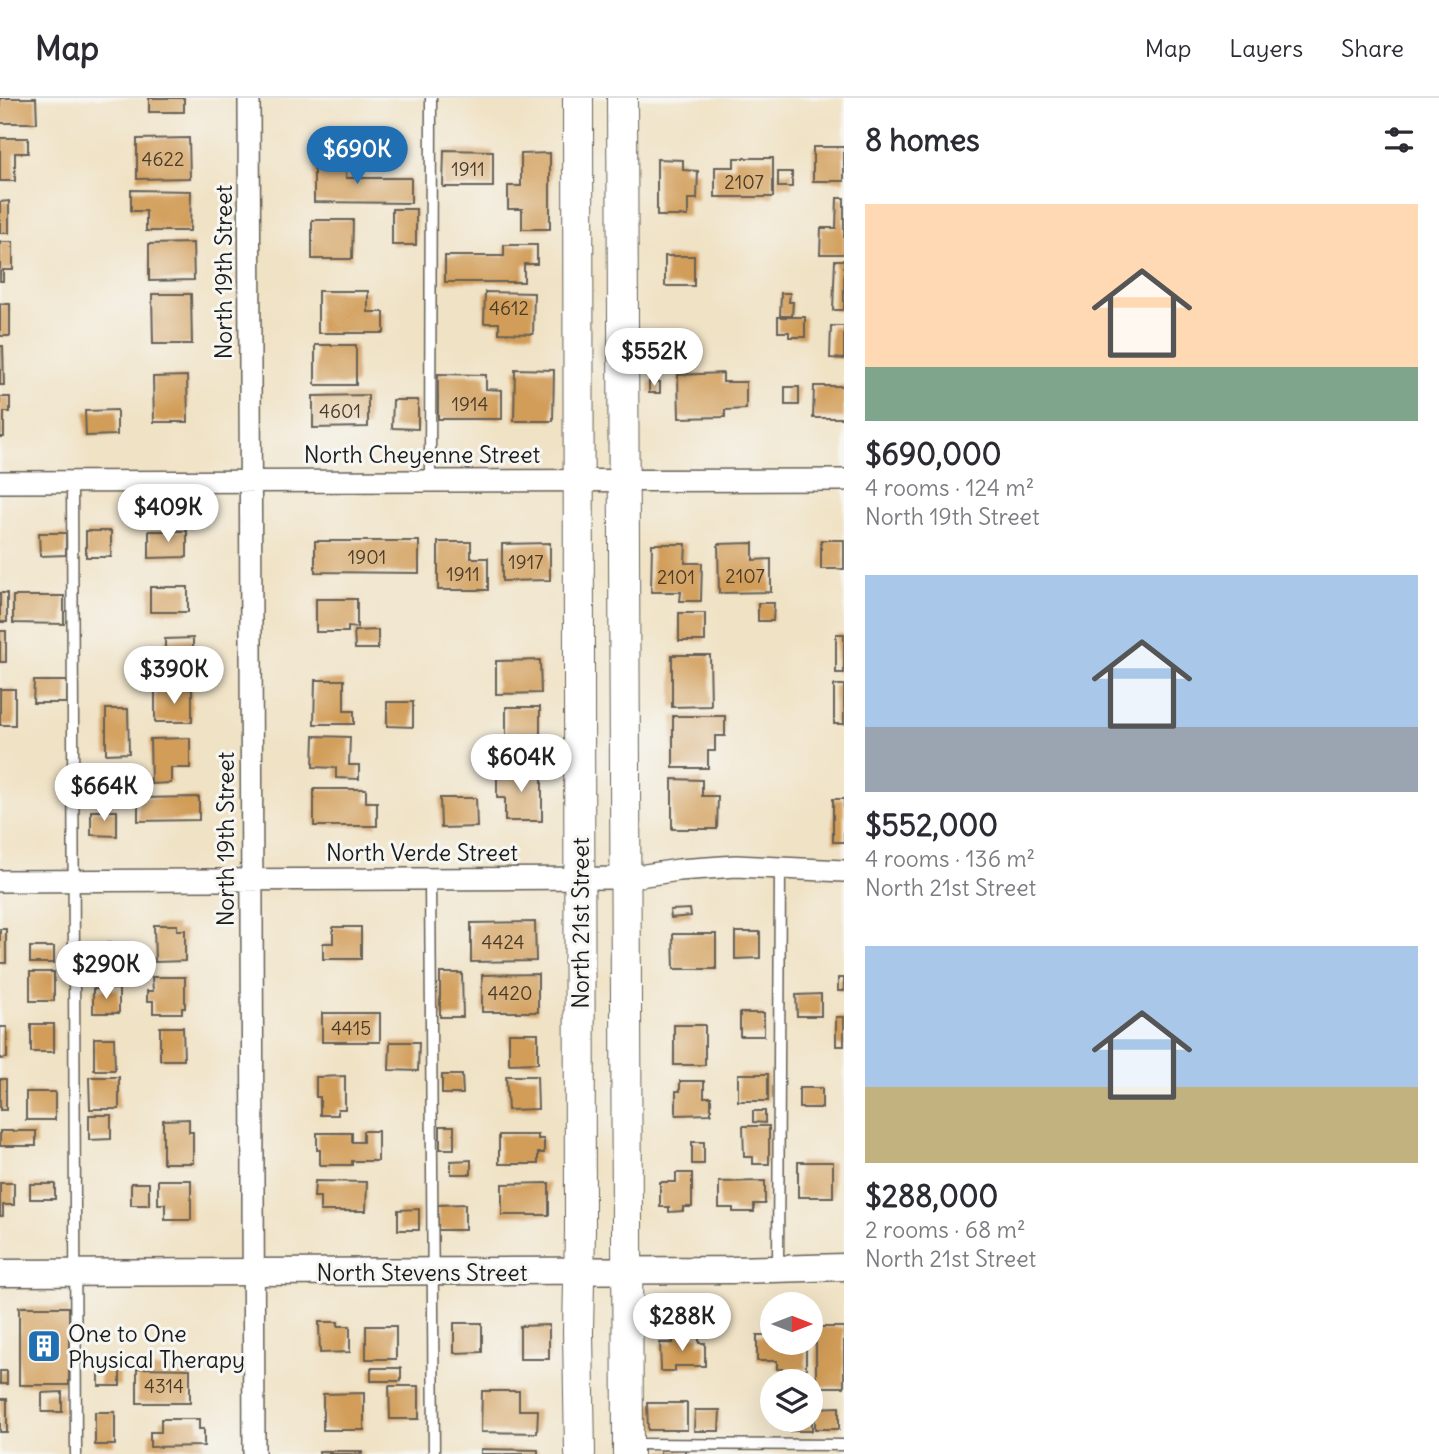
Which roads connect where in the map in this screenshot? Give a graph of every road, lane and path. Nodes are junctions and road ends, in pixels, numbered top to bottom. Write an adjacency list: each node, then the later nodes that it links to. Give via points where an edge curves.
1 (249, 98): 10 (street, North 19th Street)
2 (431, 98): 5 (lane)
3 (578, 98): 6 (main road, North 21st Street)
4 (622, 98): 7 (main road, North 21st Street)
5 (430, 480): 6 (street, North Cheyenne Street); 10 (street, North Cheyenne Street)
6 (580, 480): 7 (street, North Cheyenne Street); 15 (main road, North 21st Street)
7 (625, 480): 8 (street, North Cheyenne Street); 16 (main road, North 21st Street)
8 (844, 480)
9 (72, 481): 10 (street, North Cheyenne Street); 11 (street, North Cheyenne Street); 18 (lane)
10 (251, 481): 17 (street, North 19th Street)
11 (0, 482)
12 (780, 868): 13 (street, North Verde Street); 16 (street, North Verde Street, via 736,866); 20 (lane)
13 (844, 871)
14 (430, 878): 15 (street, North Verde Street); 17 (street, North Verde Street); 24 (lane)
15 (580, 878): 16 (street, North Verde Street); 23 (main road, North 21st Street)
16 (625, 878): 22 (main road, North 21st Street)
17 (251, 879): 18 (street, North Verde Street); 27 (street, North 19th Street)
18 (75, 880): 19 (street, North Verde Street); 26 (lane)
19 (0, 881)
20 (778, 1267): 21 (street, North Stevens Street); 22 (street, North Stevens Street)
21 (844, 1267)
22 (627, 1269): 23 (street, North Stevens Street); 29 (main road, North 21st Street)
23 (579, 1270): 24 (street, North Stevens Street); 33 (main road, North 21st Street)
24 (433, 1272): 27 (street, North Stevens Street); 32 (lane)
25 (0, 1273): 26 (street, North Stevens Street)
26 (74, 1273): 27 (street, North Stevens Street); 30 (lane)
27 (252, 1273): 31 (street, North 19th Street)
28 (844, 1445): 29 (lane)
29 (628, 1449)
30 (76, 1454)
31 (254, 1454)
32 (434, 1454)
33 (580, 1454)

